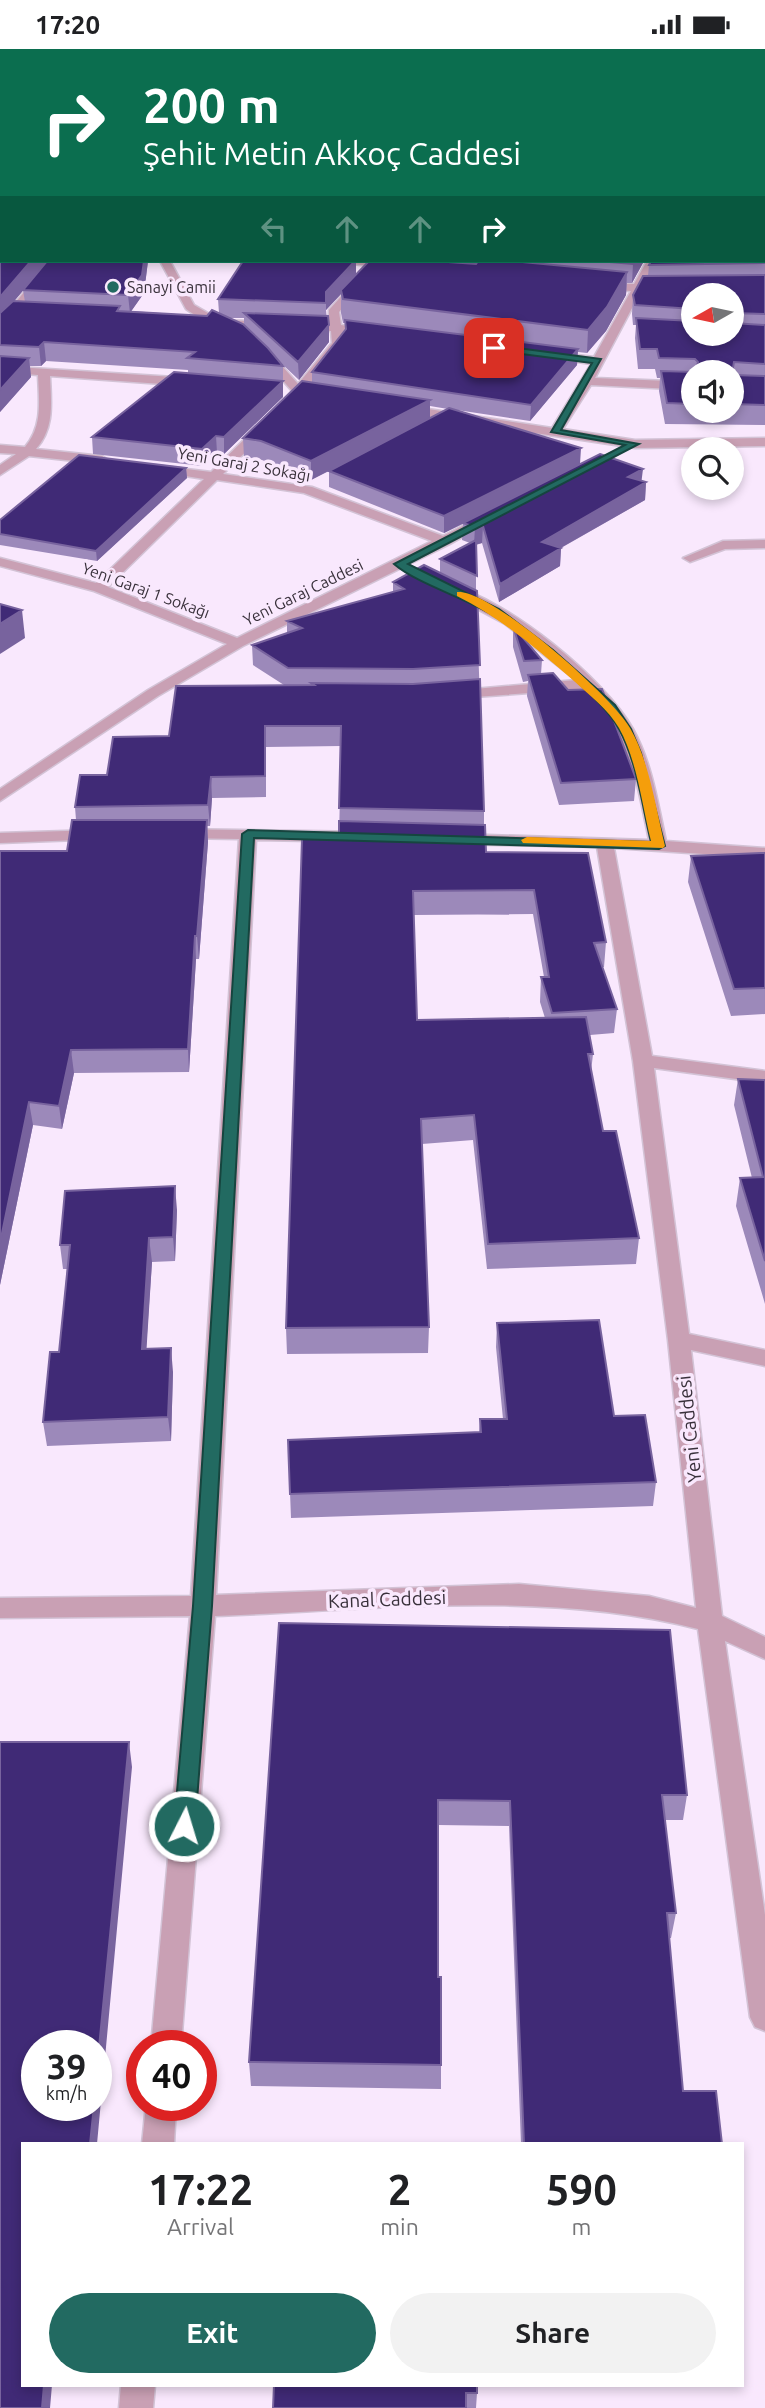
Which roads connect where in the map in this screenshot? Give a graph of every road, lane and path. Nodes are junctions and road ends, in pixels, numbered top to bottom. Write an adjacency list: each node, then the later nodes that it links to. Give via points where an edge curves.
1 (53, 263): 10 (street)
2 (166, 263): 13 (street, via 190,307)
3 (370, 263): 5 (street)
4 (651, 263): 8 (street)
5 (378, 264): 6 (street); 15 (street, via 337,306)
6 (405, 267)
7 (582, 284): 8 (street)
8 (636, 289): 9 (street); 16 (street)
9 (674, 289)
10 (11, 314): 11 (street); 14 (street)
11 (25, 315)
12 (191, 322): 13 (street)
13 (218, 323): 15 (street); 18 (street)
14 (0, 328)
15 (337, 328): 19 (street); 28 (street, via 338,342)
16 (614, 330): 17 (street); 22 (street)
17 (628, 331)
18 (243, 335)
19 (392, 335)
20 (256, 344): 28 (street)
21 (543, 354): 22 (street)
22 (598, 361): 25 (street)
23 (0, 369): 24 (street)
24 (44, 372): 26 (street); 37 (street, via 45,427)
25 (587, 381): 27 (street); 33 (street)
26 (206, 384)
27 (681, 385)
28 (293, 391): 29 (street); 42 (street, via 276,415)
29 (313, 394)
30 (395, 407): 31 (street)
31 (449, 416): 32 (street); 33 (street)
32 (425, 429)
33 (555, 432): 35 (street)
34 (765, 442): 35 (street)
35 (635, 444): 38 (street)
36 (0, 449): 37 (street)
37 (30, 451): 39 (street); 41 (street)
38 (611, 456)
39 (122, 463)
40 (149, 466): 42 (street, Yeni Garaj 2 Sokağı)
41 (0, 471)
42 (215, 475): 44 (street, Yeni Garaj 2 Sokağı, via 312,487); 49 (street)
43 (504, 511): 44 (street, Yeni Garaj Caddesi)
44 (444, 541): 50 (street, Yeni Garaj Caddesi, via 405,567)
45 (765, 544): 46 (street, via 723,545)
46 (690, 558)
47 (0, 562): 49 (street, Yeni Garaj 1 Sokağı)
48 (435, 582): 51 (street, via 495,611)
49 (99, 588): 50 (street, Yeni Garaj 1 Sokağı)
50 (238, 643): 52 (street, Yeni Garaj Caddesi)
51 (587, 684): 54 (street); 63 (street, via 625,729)
52 (153, 693): 53 (street); 55 (street, Yeni Garaj Caddesi)
53 (180, 693)
54 (435, 696)
55 (0, 796)
56 (168, 833): 57 (street)
57 (248, 834): 59 (street); 69 (street)
58 (114, 835): 60 (street)
59 (386, 837)
60 (0, 838)
61 (441, 838): 62 (street)
62 (605, 842): 63 (street); 65 (street, Yeni Caddesi)
63 (659, 846): 64 (street)
64 (765, 853)
65 (643, 1061): 66 (street); 67 (street, Yeni Caddesi)
66 (765, 1077)
67 (679, 1340): 68 (street); 71 (street, Yeni Caddesi)
68 (765, 1359)
69 (203, 1606): 70 (street, Kanal Caddesi); 71 (street, Kanal Caddesi, via 519,1594 649,1606); 74 (street)
70 (0, 1608)
71 (710, 1622): 72 (street, Kanal Caddesi); 73 (street, Yeni Caddesi)
72 (765, 1649)
73 (765, 2017)
74 (167, 2030)
75 (160, 2121): 76 (street)
76 (158, 2142)
77 (138, 2387): 78 (street)
78 (136, 2408)

